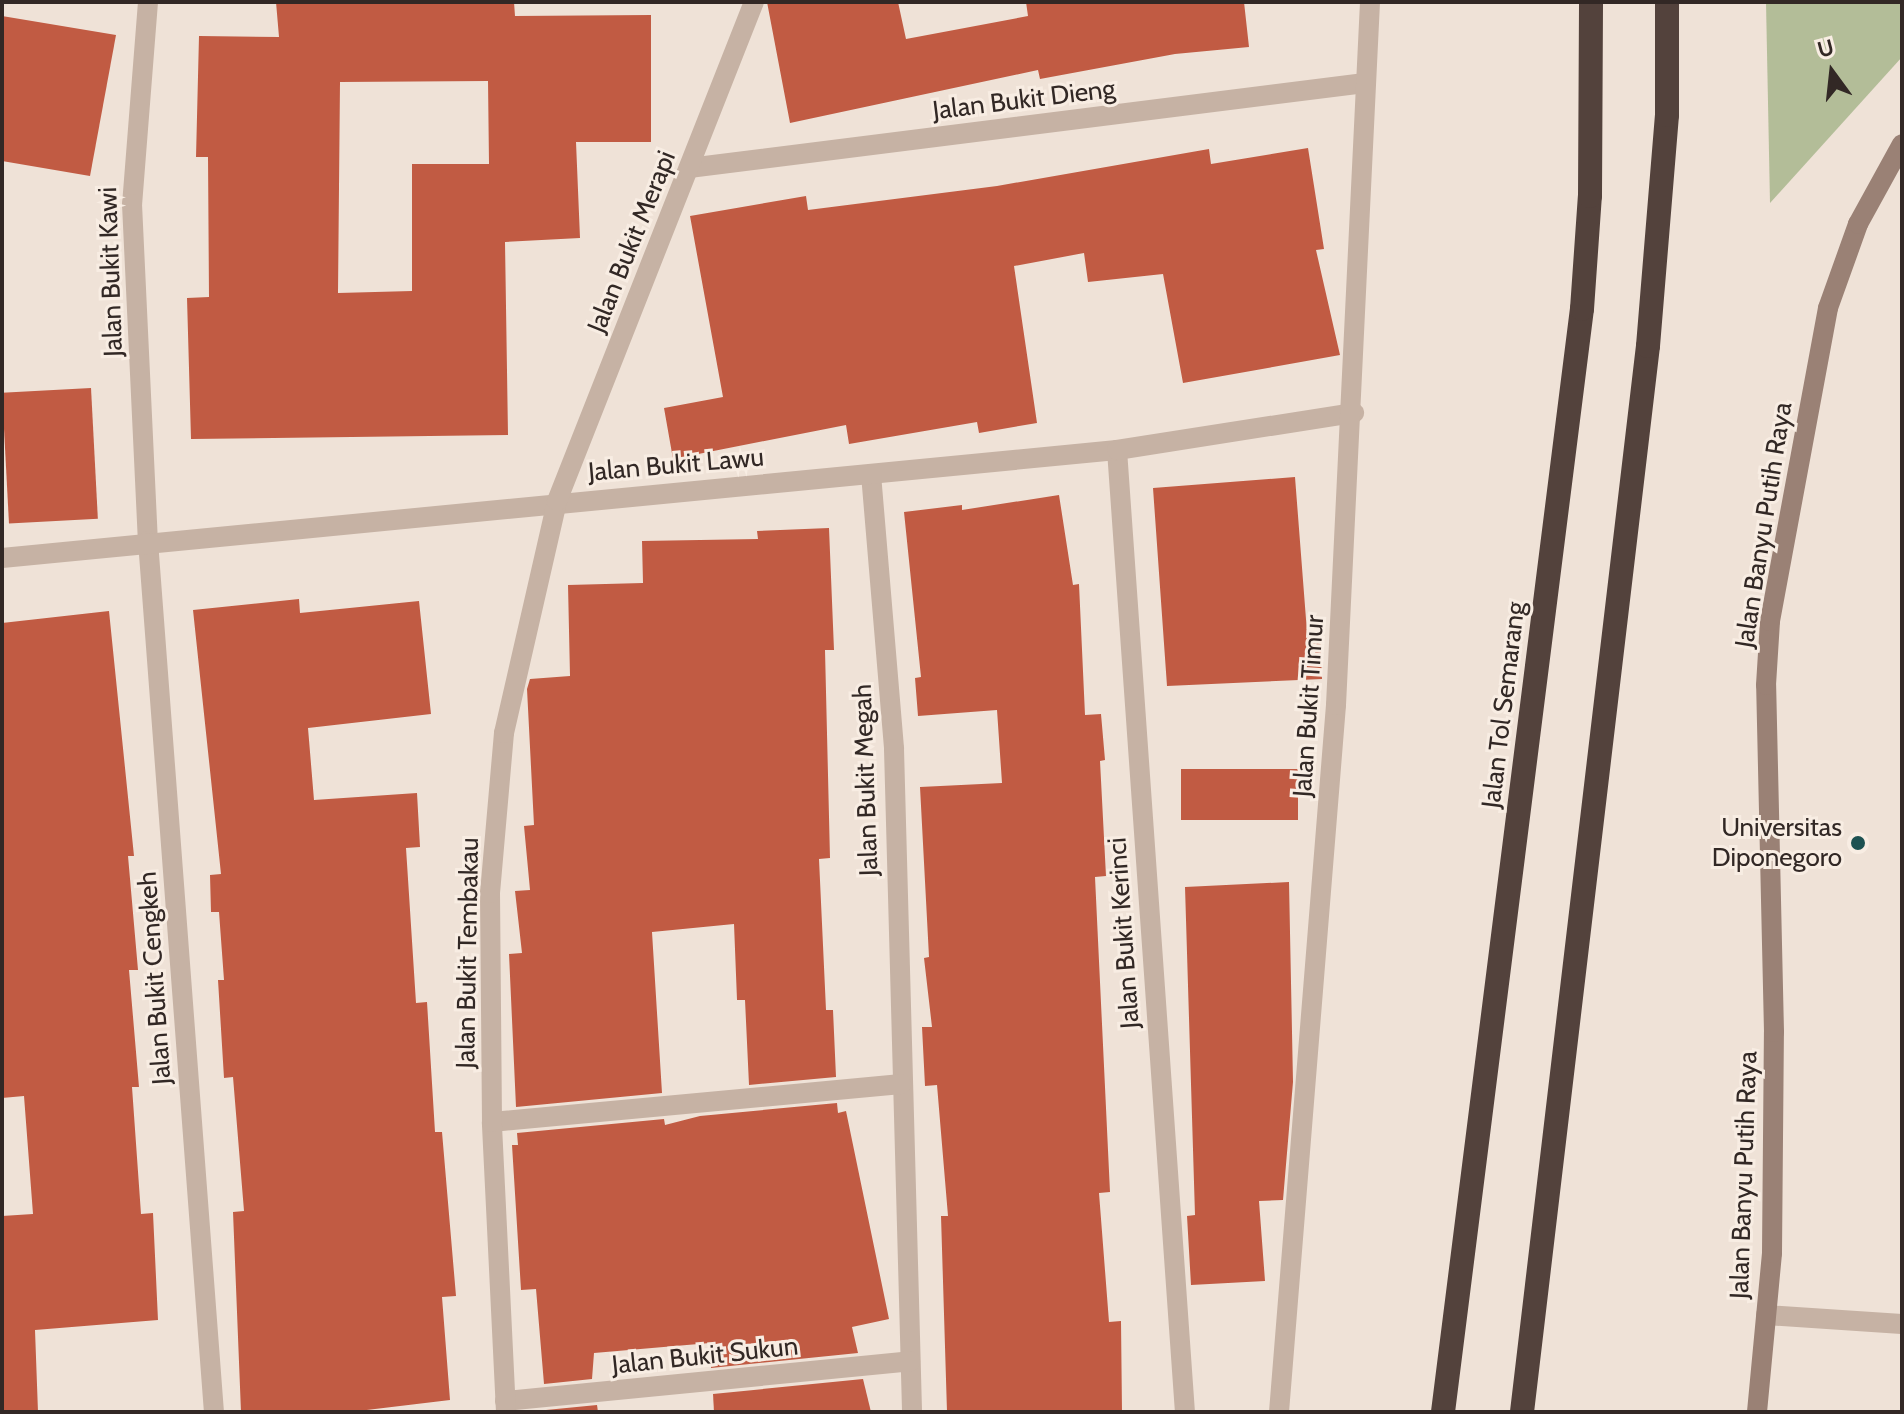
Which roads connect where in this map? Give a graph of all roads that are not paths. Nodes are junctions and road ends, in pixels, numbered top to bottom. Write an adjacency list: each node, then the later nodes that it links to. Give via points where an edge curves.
1 (148, 2): 13 (street, Jalan Bukit Kawi, via 132,204)
2 (754, 2): 8 (street, Jalan Bukit Merapi)
3 (1370, 2): 6 (street, Jalan Bukit Timur)
4 (1591, 2): 25 (highway, Jalan Tol Semarang, via 1590,196 1582,309)
5 (1667, 2): 26 (highway, via 1667,115 1648,346)
6 (1365, 83): 8 (street, Jalan Bukit Dieng); 9 (street, Jalan Bukit Timur)
7 (1902, 144): 17 (street, Jalan Banyu Putih Raya, via 1858,224 1828,308 1770,621 1766,685 1774,1032)
8 (689, 168): 12 (street, Jalan Bukit Merapi)
9 (1354, 413): 10 (street, Jalan Bukit Lawu); 24 (street, Jalan Bukit Timur)
10 (1117, 450): 11 (street, Jalan Bukit Lawu); 23 (street, Jalan Bukit Kerinci)
11 (871, 474): 12 (street, Jalan Bukit Lawu); 15 (street, Jalan Bukit Megah, via 894,749)
12 (557, 501): 13 (street, Jalan Bukit Lawu); 16 (street, Jalan Bukit Tembakau, via 504,733 490,893)
13 (148, 541): 14 (street, Jalan Bukit Lawu); 21 (street, Jalan Bukit Cengkeh)
14 (2, 558)
15 (901, 1084): 16 (street); 19 (street, Jalan Bukit Megah)
16 (492, 1122): 20 (street, Jalan Bukit Tembakau)
17 (1766, 1315): 18 (street); 27 (street, Jalan Banyu Putih Raya)
18 (1902, 1324)
19 (910, 1361): 20 (street, Jalan Bukit Sukun); 22 (street, Jalan Bukit Megah)
20 (506, 1407)
21 (214, 1412)
22 (912, 1412)
23 (1185, 1412)
24 (1279, 1412)
25 (1443, 1412)
26 (1522, 1412)
27 (1757, 1412)

